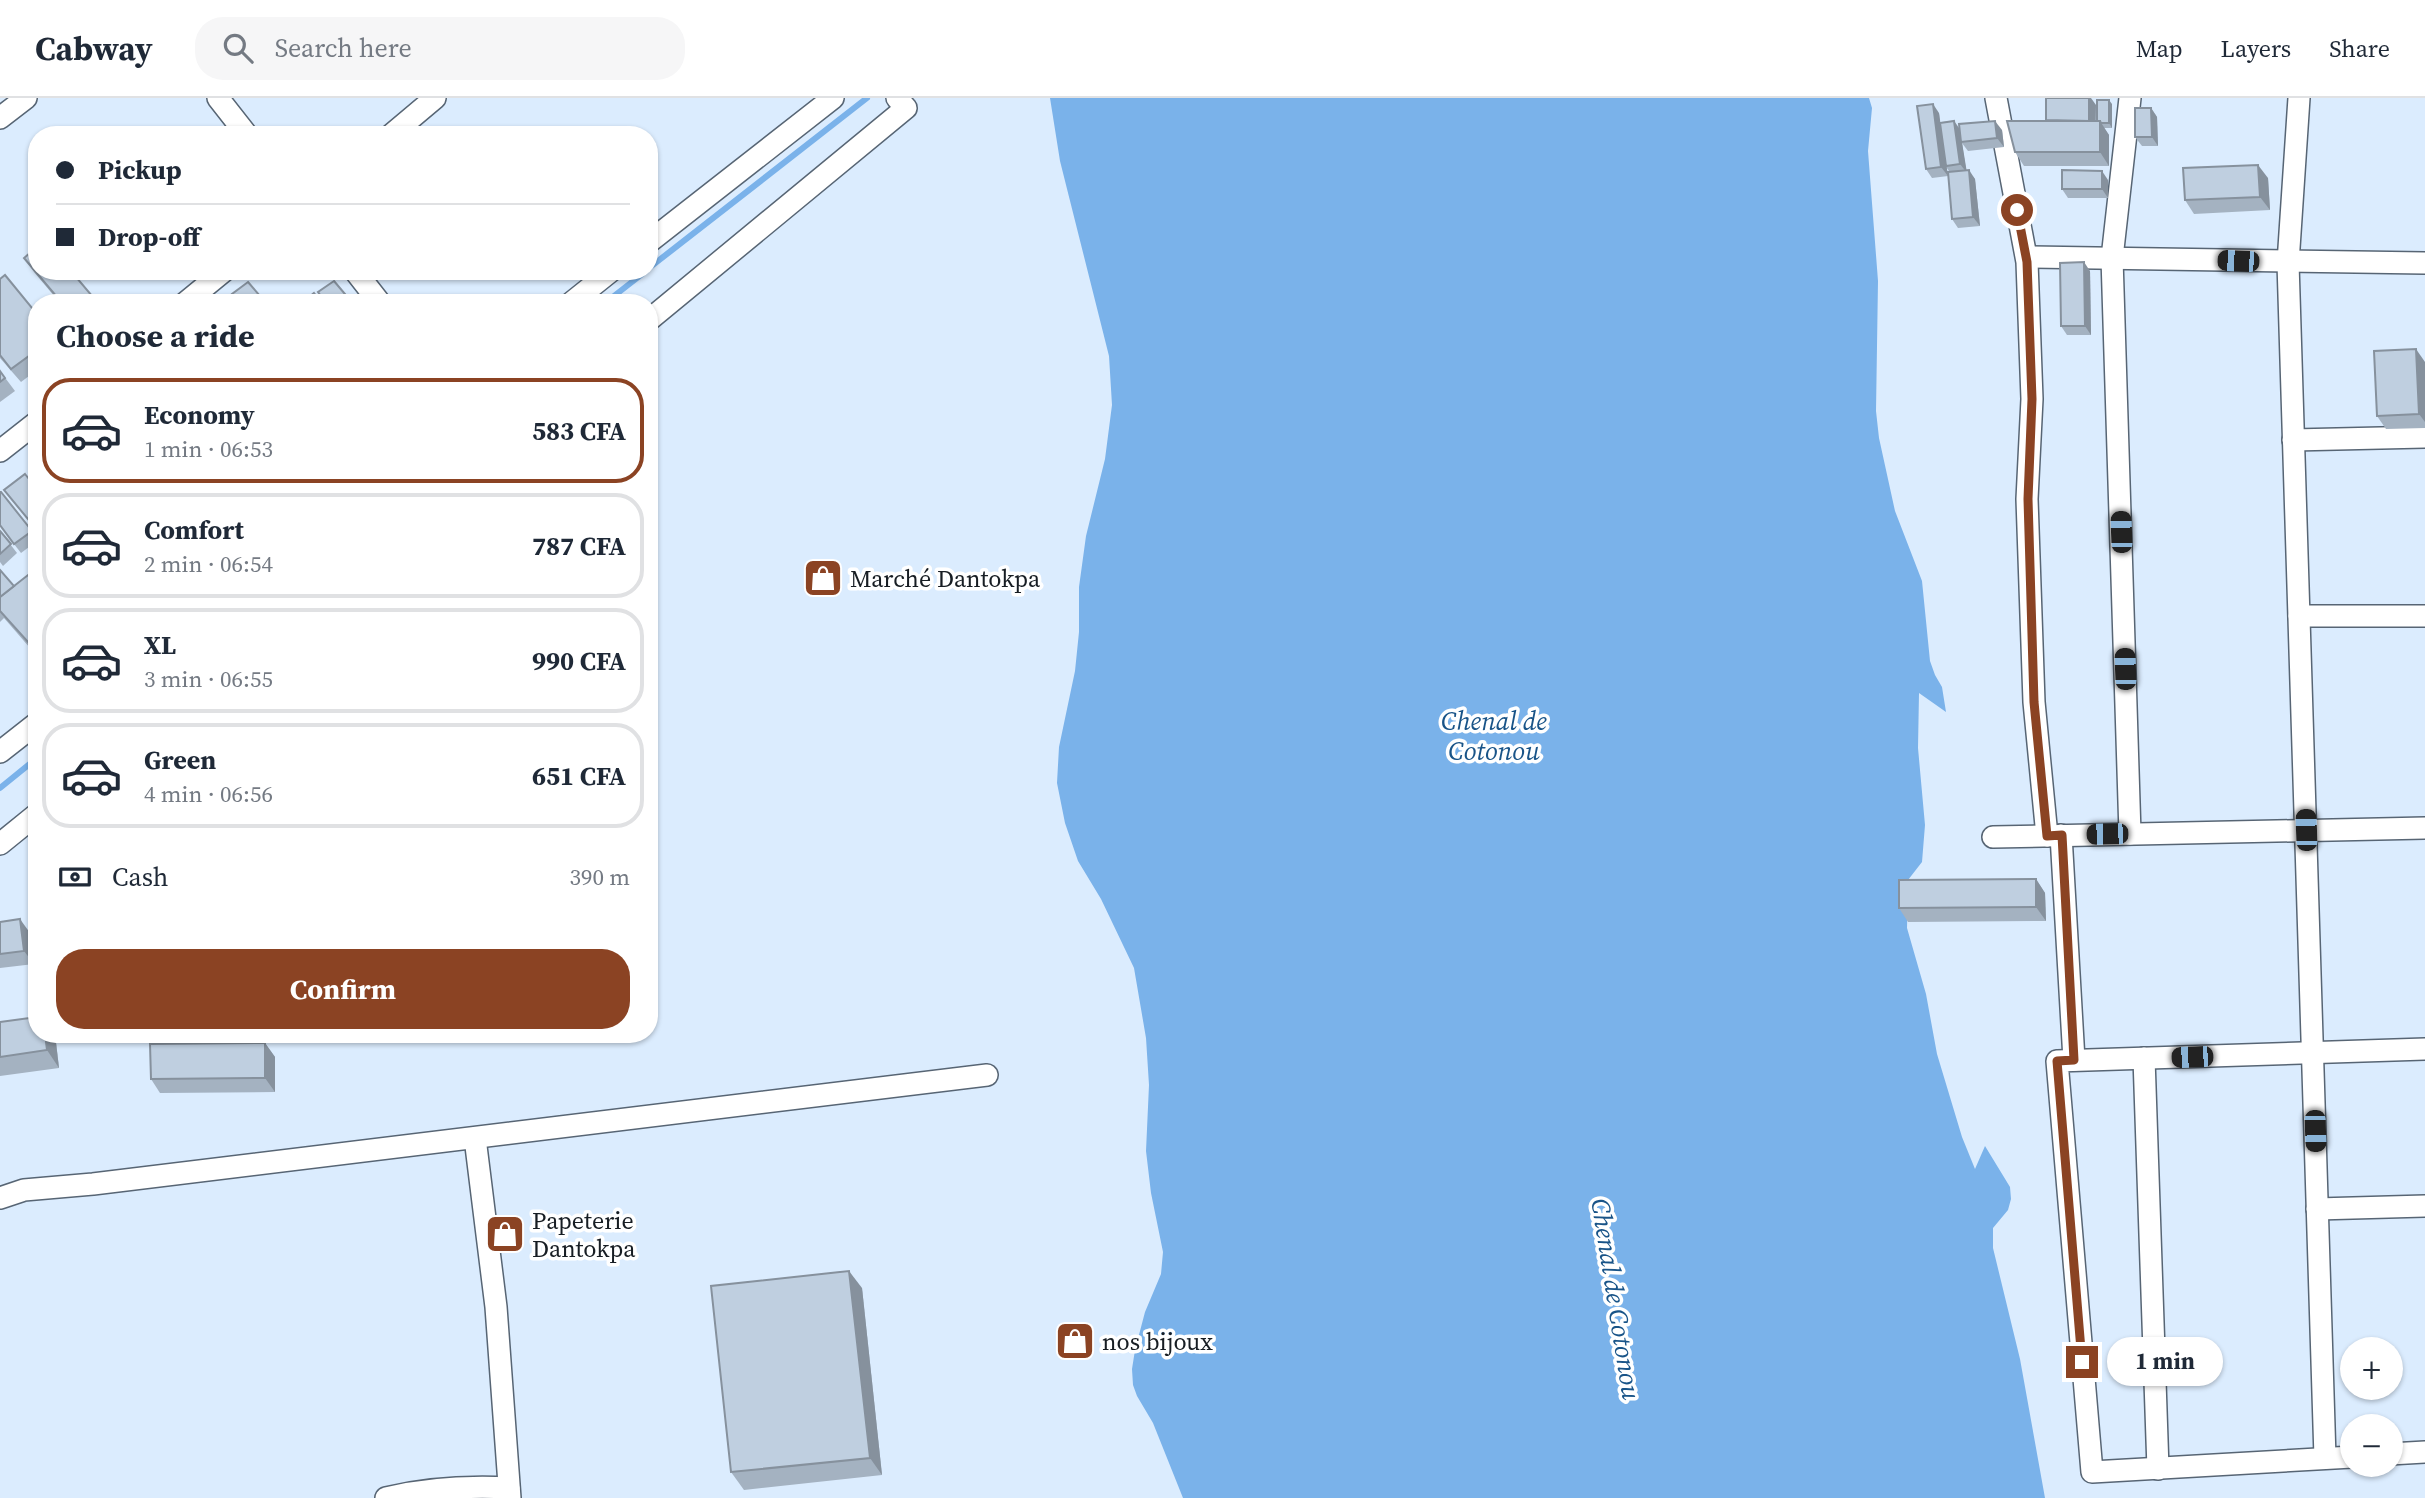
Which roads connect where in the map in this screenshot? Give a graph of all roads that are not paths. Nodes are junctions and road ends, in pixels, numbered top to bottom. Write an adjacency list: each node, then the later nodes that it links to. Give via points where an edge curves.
1 (26, 98): 9 (street)
2 (218, 98): 10 (street)
3 (435, 98): 11 (street)
4 (834, 98): 12 (street)
5 (897, 98): 23 (street, via 906,108)
6 (1996, 98): 13 (street)
7 (2130, 98): 14 (street)
8 (2299, 98): 15 (street)
9 (0, 118)
10 (240, 126)
11 (402, 126)
12 (658, 235)
13 (2027, 257): 14 (street); 36 (street, via 2034,702)
14 (2112, 258): 15 (street); 35 (street)
15 (2288, 262): 16 (street); 26 (street)
16 (2425, 263)
17 (213, 280): 20 (street)
18 (362, 280): 21 (street)
19 (600, 280): 22 (street)
20 (196, 294)
21 (373, 294)
22 (582, 294)
23 (658, 313)
24 (28, 429): 27 (street)
25 (2425, 437): 26 (street)
26 (2293, 440): 28 (street)
27 (0, 451)
28 (2299, 616): 29 (street); 34 (street)
29 (2425, 616)
30 (28, 730): 31 (street)
31 (0, 752)
32 (28, 821): 38 (street)
33 (2425, 828): 34 (street)
34 (2306, 830): 35 (street); 40 (street)
35 (2130, 834): 36 (street)
36 (2054, 835): 37 (street); 42 (street)
37 (1993, 837)
38 (0, 844)
39 (2425, 1049): 40 (street)
40 (2313, 1053): 41 (street); 47 (street)
41 (2144, 1058): 42 (street); 52 (street)
42 (2074, 1060): 52 (street, via 2057,1061 2092,1472)
43 (987, 1075): 44 (street)
44 (475, 1138): 45 (street, via 24,1191); 53 (street, via 496,1307)
45 (0, 1198)
46 (2425, 1206): 47 (street)
47 (2317, 1209): 51 (street)
48 (2425, 1452): 49 (street)
49 (2403, 1453)
50 (2340, 1457): 51 (street)
51 (2325, 1458): 52 (street)
52 (2158, 1469)
53 (510, 1493): 54 (street, via 458,1486)
54 (386, 1498)

